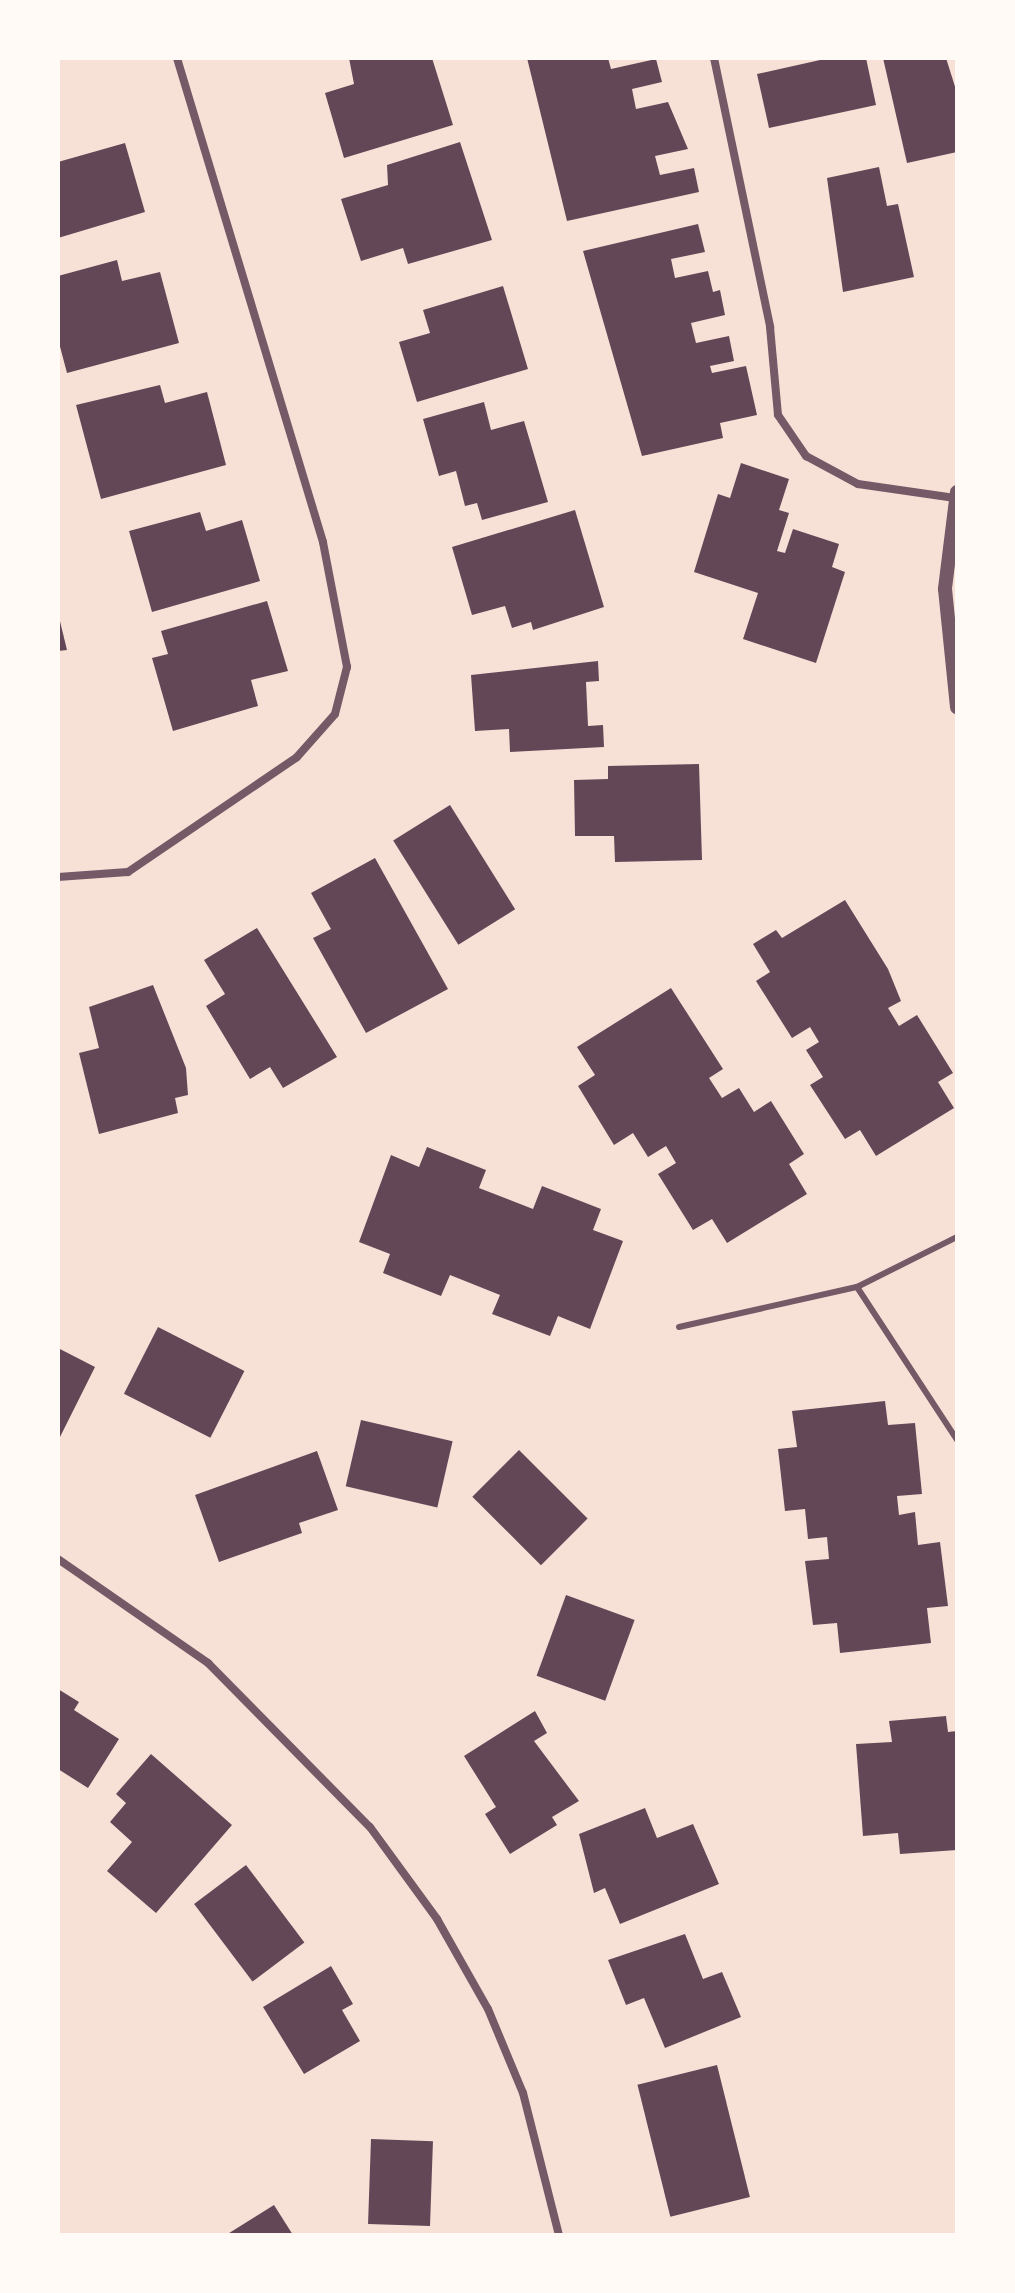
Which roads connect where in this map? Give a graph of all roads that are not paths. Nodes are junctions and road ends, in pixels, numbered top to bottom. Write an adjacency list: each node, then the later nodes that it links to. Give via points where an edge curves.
1 (177, 58): 5 (street, via 323,542 347,667 335,714 297,757 128,872)
2 (714, 58): 3 (street, via 770,327 778,415 806,456 858,484)
3 (956, 495): 4 (street, via 945,589)
4 (957, 707)
5 (58, 877)
6 (957, 1237): 7 (lane)
7 (857, 1287): 8 (lane); 9 (lane)
8 (679, 1327)
9 (957, 1440)
10 (58, 1559): 11 (street, via 208,1663 370,1827 437,1919 488,2009 523,2093)
11 (559, 2235)

